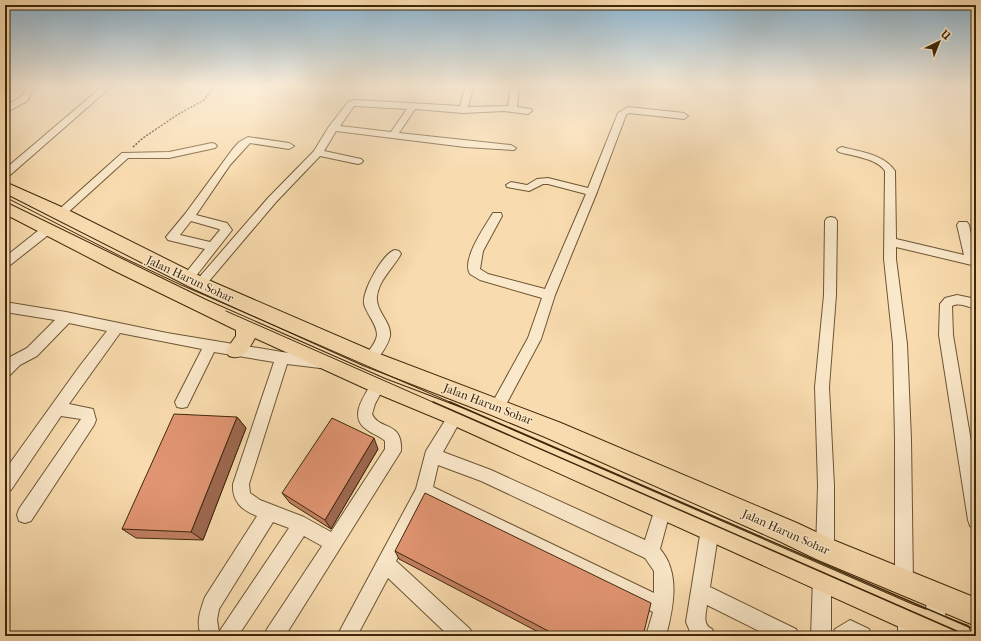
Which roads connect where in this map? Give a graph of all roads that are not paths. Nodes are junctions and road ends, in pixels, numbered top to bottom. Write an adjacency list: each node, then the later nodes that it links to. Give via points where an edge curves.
1 (74, 115): 15 (street)
2 (342, 115): 7 (street)
3 (407, 115): 8 (street)
4 (622, 115): 18 (street)
5 (674, 115): 6 (street)
6 (684, 116)
7 (333, 128): 8 (street); 13 (street)
8 (393, 136): 11 (street)
9 (212, 146): 22 (street, via 169,155 125,155)
10 (289, 146): 21 (street, via 250,140 244,143 225,165)
11 (511, 148)
12 (842, 150): 25 (street, via 877,160 889,167)
13 (318, 152): 14 (street); 30 (street)
14 (358, 161)
15 (5, 174)
16 (510, 185): 18 (street, via 529,188 541,181 548,181)
17 (5, 187): 22 (highway, Jalan Harun Sohar)
18 (592, 192): 31 (street)
19 (5, 207): 22 (highway, Jalan Harun Sohar)
20 (497, 216): 31 (street, via 476,255 472,268 474,272)
21 (189, 217): 26 (street, via 225,227 225,231); 26 (street, via 172,237)
22 (54, 221): 29 (street); 30 (highway, Jalan Harun Sohar); 35 (highway, Jalan Harun Sohar, via 121,267)
23 (831, 221): 57 (street, via 830,295 822,387 826,486)
24 (963, 225): 28 (street)
25 (889, 241): 28 (street); 60 (street, via 900,344)
26 (213, 247): 30 (street)
27 (395, 254): 40 (street, via 371,293 371,307 384,334)
28 (974, 262)
29 (5, 263)
30 (194, 281): 40 (highway, Jalan Harun Sohar)
31 (549, 295): 45 (street, via 534,339)
32 (976, 304): 52 (street, via 951,300 946,304 944,314)
33 (5, 307): 34 (street)
34 (66, 317): 36 (street); 42 (street, via 32,352 15,361)
35 (245, 325): 38 (highway, via 245,338); 41 (highway, Jalan Harun Sohar)
36 (117, 328): 37 (street); 46 (street)
37 (211, 345): 38 (street); 44 (street)
38 (236, 350): 39 (street)
39 (282, 358): 41 (street); 50 (street, via 241,484 241,493 245,499)
40 (370, 359): 45 (highway, Jalan Harun Sohar)
41 (334, 364): 43 (highway, Jalan Harun Sohar)
42 (5, 371)
43 (378, 385): 47 (highway, Jalan Harun Sohar); 56 (street, via 365,415 372,426 387,432 392,438 393,451)
44 (182, 402)
45 (497, 407): 57 (highway, Jalan Harun Sohar)
46 (58, 409): 48 (street); 51 (street, via 88,414 89,420)
47 (444, 436): 49 (street); 55 (highway, Jalan Harun Sohar); 55 (street, via 485,475)
48 (5, 484)
49 (424, 491): 58 (street); 63 (street)
50 (269, 513): 53 (street); 67 (street, via 212,604 208,615)
51 (25, 515)
52 (976, 520)
53 (301, 525): 56 (street); 68 (street)
54 (710, 528): 55 (highway, Jalan Harun Sohar); 59 (highway, Jalan Harun Sohar); 61 (street)
55 (657, 531): 63 (street, via 658,560 663,569)
56 (334, 544): 69 (street)
57 (825, 550): 60 (highway, Jalan Harun Sohar)
58 (386, 564): 70 (street); 71 (street)
59 (822, 578): 65 (highway, Jalan Harun Sohar); 75 (street)
60 (904, 583): 62 (highway, Jalan Harun Sohar)
61 (701, 592): 73 (street, via 695,622 701,634); 74 (street)
62 (936, 596): 64 (highway, Jalan Harun Sohar); 66 (street)
63 (664, 607): 72 (street)
64 (976, 612)
65 (907, 626): 66 (highway, Jalan Harun Sohar)
66 (937, 632): 78 (highway, Jalan Harun Sohar)
67 (211, 636)
68 (227, 636)
69 (274, 636)
70 (347, 636)
71 (463, 636)
72 (656, 636)
73 (705, 636)
74 (790, 636)
75 (822, 636)
76 (842, 636): 77 (street, via 850,630)
77 (862, 636)
78 (958, 636)

